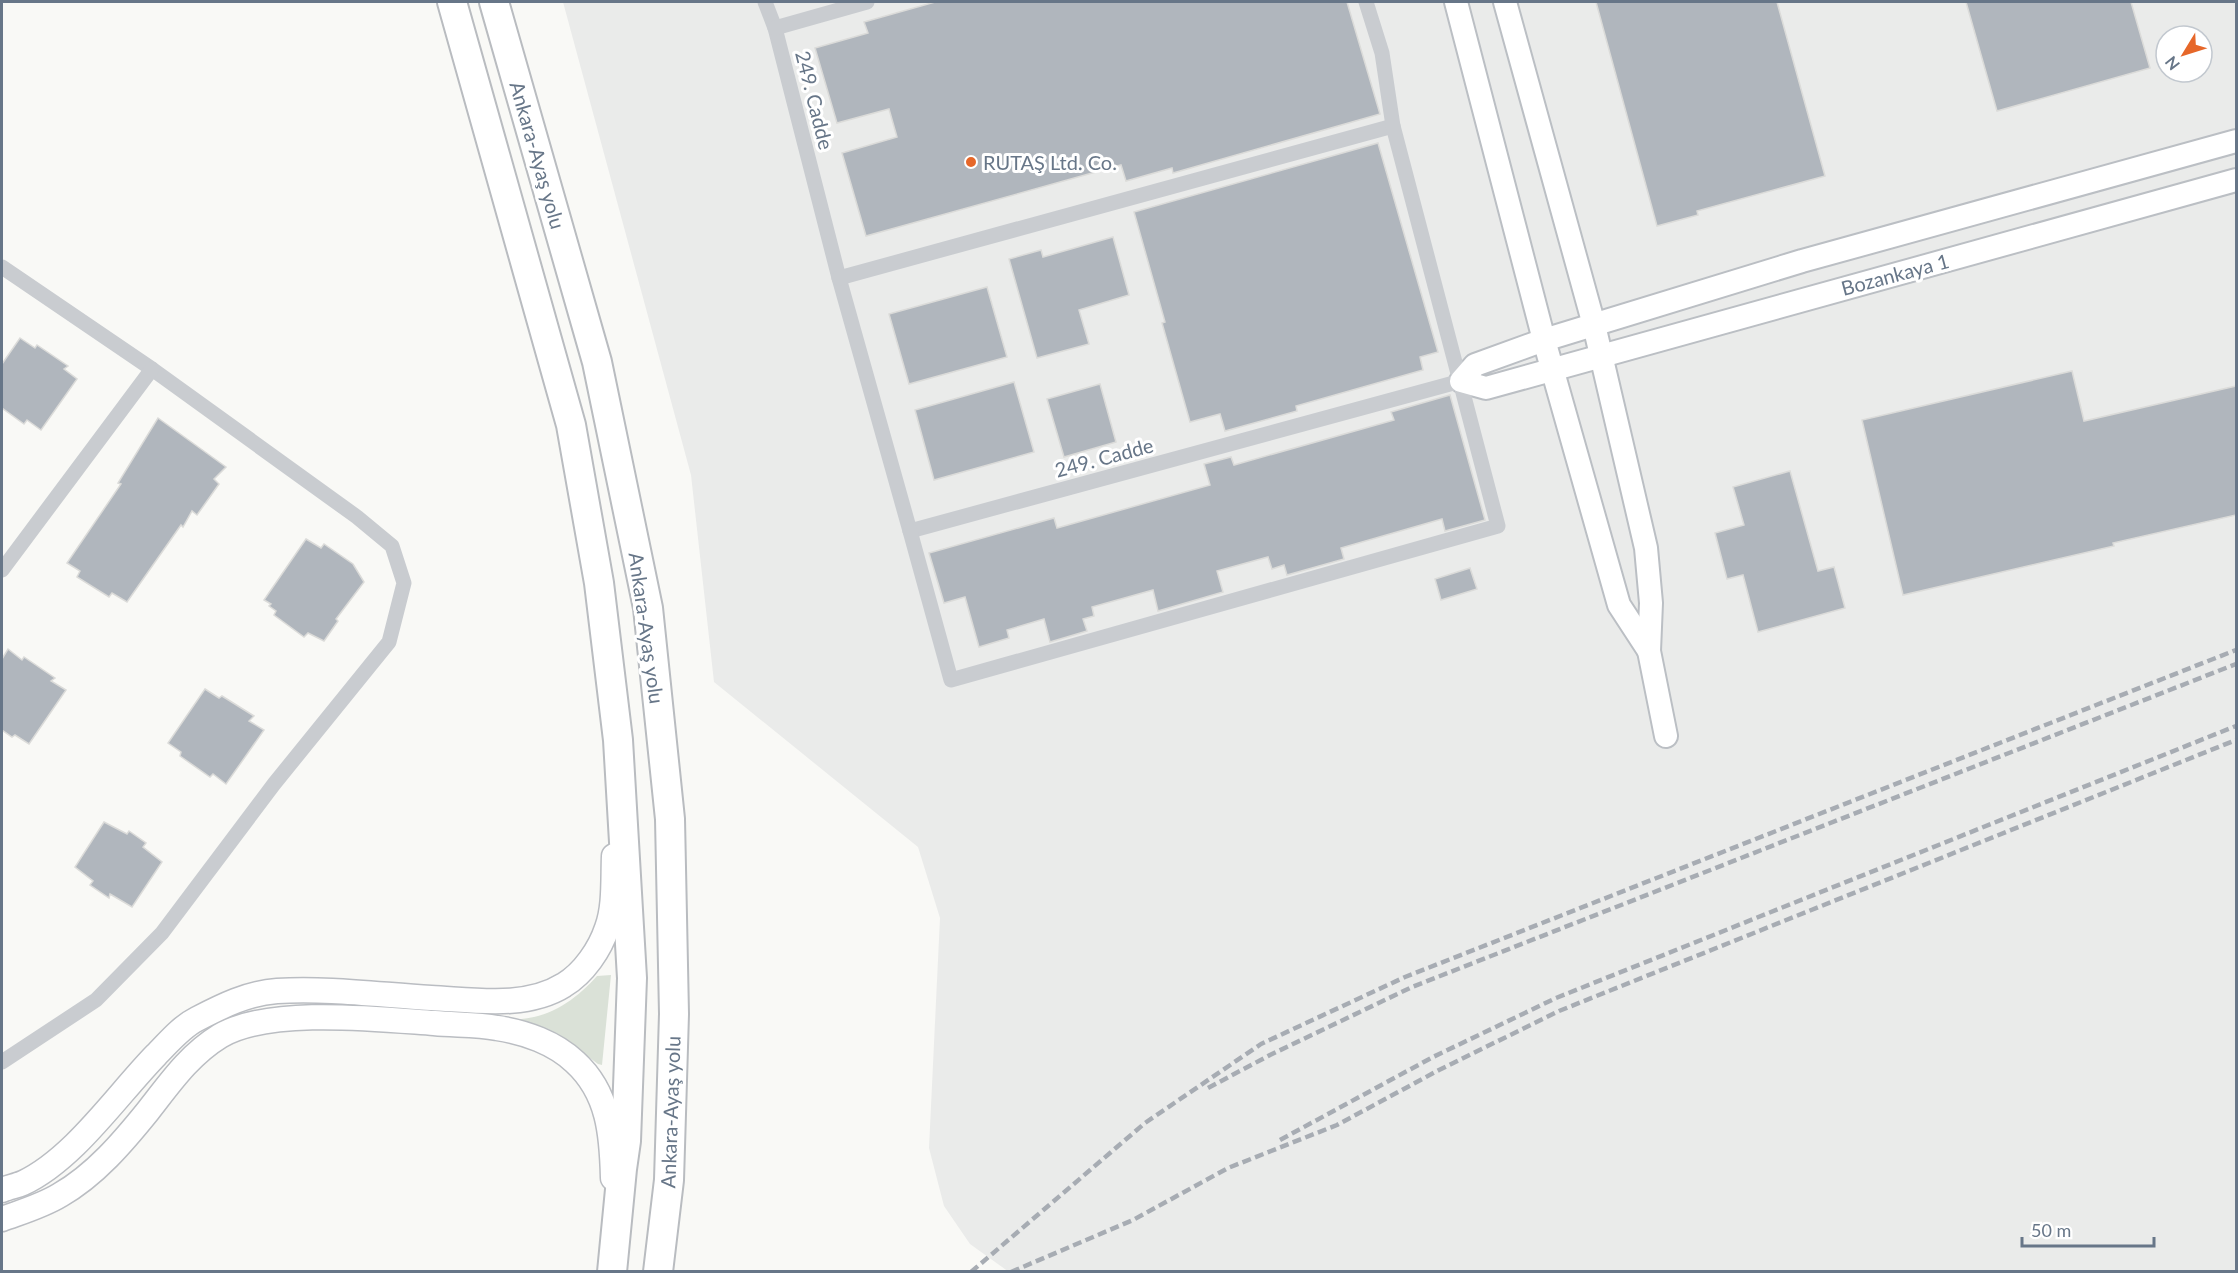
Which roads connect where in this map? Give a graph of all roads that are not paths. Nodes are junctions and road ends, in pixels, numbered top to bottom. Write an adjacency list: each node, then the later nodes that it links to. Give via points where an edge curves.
1 (452, 2): 24 (highway, Ankara-Ayaş yolu, via 571,425 599,583)
2 (494, 2): 30 (highway, Ankara-Ayaş yolu, via 597,362 648,608 670,819 674,1003 669,1180)
3 (765, 2): 8 (street, 249. Cadde)
4 (867, 2): 8 (street)
5 (1366, 2): 9 (street, via 1382,53)
6 (1456, 2): 15 (street)
7 (1505, 2): 14 (street)
8 (776, 28): 13 (street, 249. Cadde)
9 (1393, 126): 13 (street); 19 (street)
10 (2236, 141): 14 (street, via 1802,261)
11 (2236, 180): 16 (street, Bozankaya 1)
12 (2, 267): 17 (street)
13 (839, 278): 20 (street, 249. Cadde)
14 (1594, 325): 15 (street); 16 (street)
15 (1544, 340): 18 (street); 19 (street, via 1476,365)
16 (1602, 355): 18 (street, Bozankaya 1); 22 (street, via 1646,548 1651,603)
17 (152, 369): 21 (street); 25 (street, via 392,546 404,583 389,642 274,784 162,933 96,1000)
18 (1554, 370): 19 (street, Bozankaya 1, via 1486,388); 22 (street, via 1619,605)
19 (1461, 381): 20 (street, 249. Cadde); 20 (street, via 1498,526 951,680)
20 (910, 531)
21 (3, 564)
22 (1648, 651): 23 (street)
23 (1666, 736)
24 (618, 740): 26 (main road, via 608,927 582,970 564,986 520,1000 494,1001 338,992 277,991 245,996 194,1020 136,1075 65,1153 31,1178); 28 (highway, Ankara-Ayaş yolu, via 632,978 626,1141)
25 (2, 1062)
26 (2, 1190)
27 (2, 1219): 28 (main road, via 61,1195 84,1178 125,1138 190,1058 220,1036 237,1028 288,1019 333,1018 497,1028 554,1046 575,1061 596,1085 604,1106 612,1155)
28 (615, 1240): 29 (highway, Ankara-Ayaş yolu)
29 (612, 1272)
30 (658, 1272)

